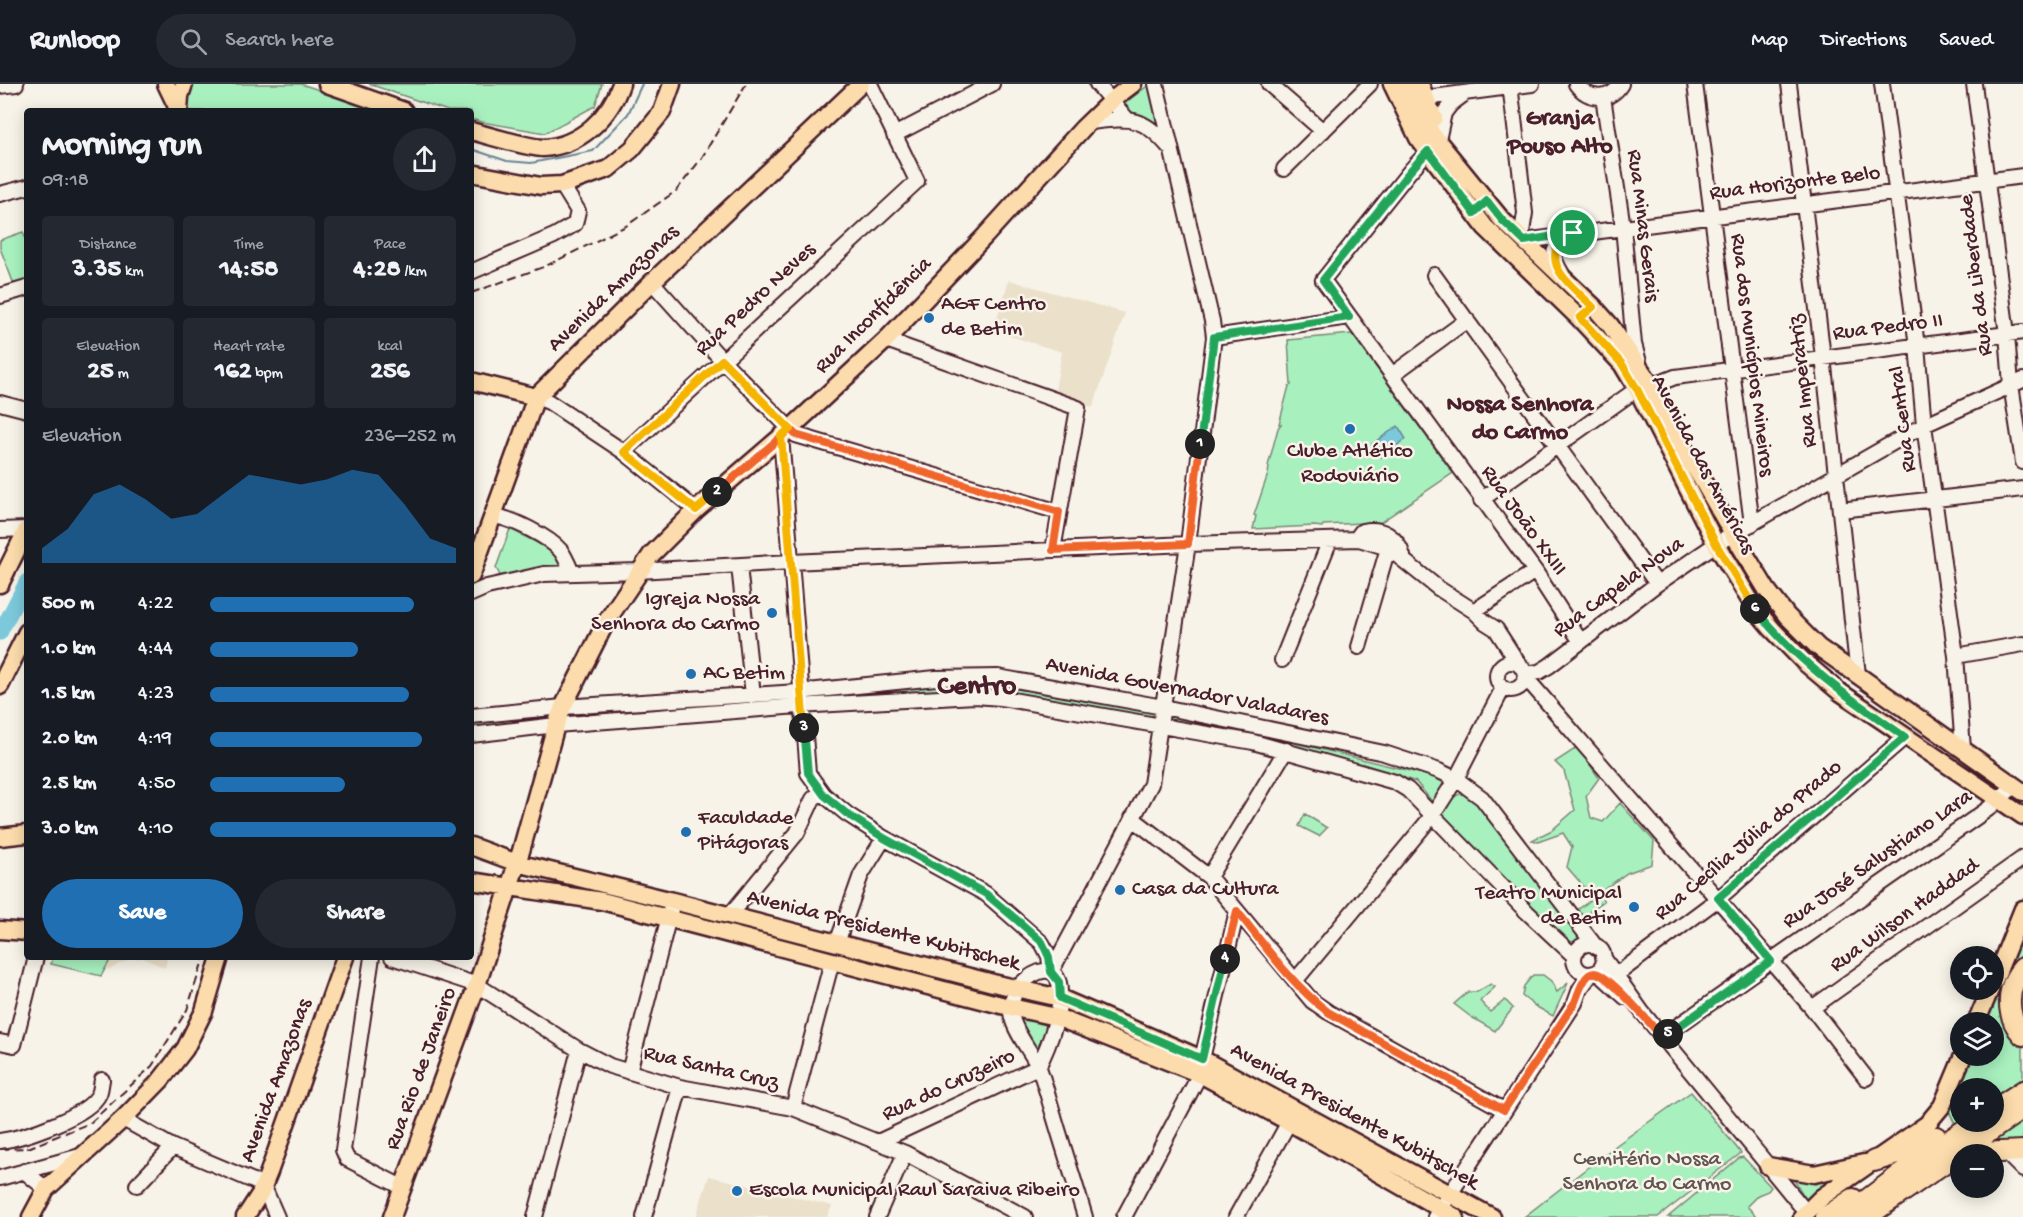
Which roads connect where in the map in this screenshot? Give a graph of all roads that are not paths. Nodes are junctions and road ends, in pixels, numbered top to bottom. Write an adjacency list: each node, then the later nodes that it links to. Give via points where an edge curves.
1 (16, 84): 24 (street)
2 (166, 84): 30 (main road)
3 (184, 84): 31 (main road)
4 (327, 84): 32 (main road)
5 (621, 84): 36 (main road, via 603,119 562,143 542,148)
6 (672, 84): 44 (main road, via 662,112 632,149 608,169)
7 (861, 84): 58 (main road, Avenida Amazonas)
8 (870, 84): 37 (street)
9 (992, 84): 37 (street)
10 (1097, 84): 29 (street)
11 (1133, 84): 29 (main road, Rua Inconfidência)
12 (1156, 84): 39 (street)
13 (1269, 84): 35 (street)
14 (1370, 84): 35 (street)
15 (1390, 84): 38 (main road, Avenida das Américas, via 1418,138)
16 (1404, 84): 38 (main road, Avenida das Américas)
17 (1532, 84): 25 (street)
18 (1576, 84): 28 (street, via 1588,95)
19 (1621, 84): 28 (street)
20 (1695, 84): 51 (street, Rua dos Municípios Mineiros)
21 (1789, 84): 48 (street, Rua Imperatriz)
22 (1882, 84): 46 (street, Rua Central)
23 (1974, 84): 43 (street, Rua da Liberdade)
24 (0, 86)
25 (1510, 86): 27 (street); 50 (street)
26 (1423, 91): 27 (street); 38 (main road, via 1434,120)
27 (1463, 95): 38 (street, via 1444,113)
28 (1603, 97): 53 (street, Rua Minas Gerais)
29 (1112, 100): 33 (street); 34 (main road, Rua Inconfidência)
30 (178, 108)
31 (179, 108)
32 (395, 108)
33 (1127, 119): 34 (street); 39 (street, via 1155,130)
34 (1090, 122): 71 (main road, Rua Inconfidência)
35 (1323, 130): 40 (street)
36 (474, 132)
37 (894, 135): 74 (street, Rua Pedro Neves, via 917,181)
38 (1433, 142): 49 (main road, Avenida das Américas); 63 (street, Rua João XXIII, via 1323,280)
39 (1170, 148): 70 (street)
40 (1284, 169)
41 (474, 175): 44 (main road, via 541,186)
42 (2023, 176): 43 (street, Rua Horizonte Belo)
43 (1987, 180): 46 (street, Rua Horizonte Belo); 69 (street, Rua da Liberdade)
44 (562, 185): 56 (street, via 578,211 575,224)
45 (24, 188): 47 (street)
46 (1895, 192): 48 (street, Rua Horizonte Belo); 72 (street, Rua Central)
47 (0, 195)
48 (1805, 205): 51 (street, Rua Horizonte Belo); 73 (street, Rua Imperatriz)
49 (1481, 207): 52 (main road, Avenida das Américas); 64 (main road, Avenida das Américas, via 1485,227)
50 (1526, 213): 52 (street, via 1517,219); 55 (street)
51 (1712, 216): 53 (street, Rua Horizonte Belo); 75 (street, Rua dos Municípios Mineiros)
52 (1502, 220): 55 (main road, Avenida das Américas)
53 (1623, 227): 54 (street, Rua Horizonte Belo); 67 (street, Rua Minas Gerais)
54 (1573, 233): 55 (street, Rua Horizonte Belo); 59 (street, via 1559,242 1554,252 1554,261)
55 (1523, 240): 59 (main road, Avenida das Américas)
56 (474, 271)
57 (1434, 275): 65 (street)
58 (652, 282): 74 (street); 81 (main road, Avenida Amazonas)
59 (1568, 282): 62 (main road, Avenida das Américas)
60 (24, 289): 61 (street)
61 (0, 296)
62 (1593, 307): 64 (main road); 66 (main road, Avenida das Américas)
63 (1349, 317): 70 (street); 77 (street, Rua João XXIII)
64 (1580, 318): 80 (main road, Avenida das Américas)
65 (1467, 320): 77 (street); 86 (street)
66 (1610, 325): 67 (street, via 1621,331); 76 (main road, Avenida das Américas)
67 (1633, 325): 76 (street, Rua Minas Gerais)
68 (2023, 332): 69 (street, Rua Pedro II)
69 (2007, 334): 72 (street, Rua Pedro II); 79 (street, Rua da Liberdade)
70 (1214, 337): 104 (street)
71 (886, 340): 85 (main road, Rua Inconfidência); 95 (street, via 1078,408)
72 (1917, 346): 73 (street, Rua Pedro II); 84 (street, Rua Central)
73 (1823, 357): 75 (street, Rua Pedro II); 89 (street, Rua Imperatriz)
74 (722, 360): 85 (street); 87 (street, Rua Pedro Neves)
75 (1732, 369): 80 (street, Rua Pedro II, via 1675,376); 97 (street, Rua dos Municípios Mineiros)
76 (1642, 370): 80 (main road, Avenida das Américas)
77 (1392, 375): 92 (street, Rua João XXIII)
78 (474, 382): 81 (main road)
79 (2017, 382): 84 (street, Rua Capela Nova); 88 (street, Rua da Liberdade)
80 (1645, 388): 86 (street, Rua Pedro II); 100 (main road, Avenida das Américas); 105 (main road, Avenida das Américas)
81 (536, 397): 87 (street); 96 (main road, Avenida Amazonas)
82 (0, 403): 83 (street)
83 (24, 409)
84 (1924, 425): 89 (street, Rua Capela Nova); 91 (street, Rua Central)
85 (786, 432): 93 (main road, Rua Inconfidência); 95 (street); 109 (street)
86 (1558, 446): 92 (street, Rua Pedro II); 117 (street)
87 (624, 452): 93 (street)
88 (2023, 462)
89 (1836, 475): 94 (street, Rua Imperatriz); 97 (street, Rua Capela Nova)
90 (2023, 489): 91 (street)
91 (1935, 498): 94 (street); 127 (street, Rua Central)
92 (1481, 500): 112 (street, Rua João XXIII)
93 (696, 510): 113 (main road, Rua Inconfidência)
94 (1840, 510): 132 (street, Rua Imperatriz)
95 (1059, 512): 107 (street)
96 (493, 516): 111 (main road, Avenida Amazonas); 114 (street, via 522,526 558,548)
97 (1752, 524): 100 (street, Rua Capela Nova)
98 (24, 529): 99 (street)
99 (0, 530)
100 (1733, 534): 105 (street, Rua Capela Nova); 126 (main road, Avenida das Américas, via 1775,602)
101 (24, 535): 116 (main road)
102 (1356, 539): 103 (street); 106 (street); 108 (street, via 1362,531 1374,529 1389,534 1400,547)
103 (1330, 540): 104 (street); 128 (street)
104 (1188, 544): 107 (street); 138 (street)
105 (1716, 544): 117 (street, Rua Capela Nova); 129 (main road, Avenida das Américas, via 1756,610)
106 (1388, 548): 108 (street); 125 (street)
107 (1053, 550): 109 (street)
108 (1404, 561): 120 (street)
109 (791, 562): 110 (street); 136 (street)
110 (740, 566): 113 (street); 135 (street)
111 (474, 567)
112 (1534, 571): 120 (street); 123 (street, Rua João XXIII)
113 (638, 572): 114 (street); 137 (main road, Rua Rio de Janeiro, via 606,622)
114 (572, 573): 118 (street, via 544,574)
115 (474, 577): 118 (street)
116 (0, 584)
117 (1657, 584): 123 (street, Rua Capela Nova)
118 (487, 588): 119 (street)
119 (474, 593)
120 (1474, 611): 121 (street)
121 (1485, 622): 130 (street, via 1501,656); 131 (street, via 1496,629)
122 (24, 638): 133 (main road)
123 (1581, 642): 131 (street, Rua Capela Nova, via 1539,672)
124 (2023, 644): 127 (street)
125 (1359, 647)
126 (1818, 647): 129 (main road, via 1805,649); 132 (main road, Avenida das Américas)
127 (1956, 656): 144 (street, Rua Central)
128 (1282, 660)
129 (1803, 661): 143 (main road, Avenida das Américas)
130 (1498, 671): 131 (street, via 1508,662); 134 (street, via 1497,680)
131 (1523, 673): 134 (street, via 1522,685 1516,690); 164 (street)
132 (1857, 675): 144 (main road, Avenida das Américas)
133 (0, 686)
134 (1503, 688): 147 (street)
135 (753, 694): 136 (street, Avenida Governador Valadares); 137 (street, Avenida Governador Valadares)
136 (802, 699): 138 (street, Avenida Governador Valadares, via 936,678 998,677); 140 (street, Avenida Governador Valadares); 141 (street, Avenida Governador Valadares, via 1001,698); 150 (street, via 808,773)
137 (562, 707): 139 (street, Avenida Governador Valadares); 140 (main road, Rua Rio de Janeiro)
138 (1163, 707): 141 (street); 147 (street, Avenida Governador Valadares, via 1383,753)
139 (474, 716)
140 (556, 725): 142 (street, Avenida Governador Valadares); 160 (main road, Rua Rio de Janeiro)
141 (1159, 727): 145 (street, Avenida Governador Valadares); 153 (street, via 1151,784)
142 (474, 735)
143 (1905, 737): 146 (main road, Avenida das Américas); 164 (street, Rua Cecília Júlia do Prado)
144 (1963, 749): 146 (main road, via 1956,760); 149 (main road, Avenida das Américas)
145 (1286, 750): 154 (street, Avenida Governador Valadares, via 1395,782); 161 (street)
146 (1943, 762): 151 (main road, Avenida das Américas)
147 (1456, 779): 148 (street, Avenida Governador Valadares); 154 (street)
148 (1468, 788): 154 (street, via 1450,797); 173 (street, Avenida Governador Valadares, via 1489,806)
149 (2018, 789): 151 (street, Rua José Salustiano Lara)
150 (821, 791): 157 (street); 168 (street, via 797,833)
151 (2000, 800): 152 (main road, Avenida das Américas); 181 (street, Rua José Salustiano Lara)
152 (2023, 816)
153 (1132, 818): 161 (street); 184 (street)
154 (1436, 818): 182 (street, Avenida Governador Valadares); 187 (street)
155 (24, 834): 156 (main road)
156 (0, 837)
157 (884, 838): 172 (street, via 861,875); 184 (street, via 986,894 1042,942)
158 (474, 847): 160 (main road, Avenida Presidente Kubitschek)
159 (2023, 858): 192 (street, Rua Wilson Haddad)
160 (517, 863): 163 (main road, Rua Rio de Janeiro); 165 (main road, Avenida Presidente Kubitschek)
161 (1209, 878): 167 (street)
162 (474, 881): 163 (main road, Avenida Presidente Kubitschek)
163 (508, 887): 169 (main road, Avenida Presidente Kubitschek, via 602,901); 188 (main road, Rua Rio de Janeiro)
164 (1718, 898): 181 (street); 186 (street, Rua Cecília Júlia do Prado)
165 (673, 901): 168 (main road, Avenida Presidente Kubitschek); 169 (street)
166 (2023, 909): 174 (main road)
167 (1237, 911): 187 (street); 202 (street)
168 (730, 915): 172 (main road, Avenida Presidente Kubitschek)
169 (668, 918): 180 (main road, Avenida Presidente Kubitschek); 203 (street)
170 (0, 930): 171 (main road)
171 (24, 932)
172 (837, 943): 189 (main road, Avenida Presidente Kubitschek)
173 (1600, 952): 182 (street, via 1588,945 1581,947); 185 (street, via 1602,965); 186 (street, Avenida Governador Valadares)
174 (2004, 956)
175 (35, 960): 198 (street, via 14,1046)
176 (219, 960): 212 (main road, via 204,1011 185,1049)
177 (344, 960): 233 (main road, Avenida Amazonas)
178 (372, 960): 231 (street, via 343,1150 347,1159)
179 (401, 960): 188 (street, Rua Santa Cruz)
180 (832, 961): 191 (main road, Avenida Presidente Kubitschek); 209 (street)
181 (1771, 961): 192 (street); 197 (street, Rua José Salustiano Lara)
182 (1575, 962): 185 (street, via 1582,973); 195 (street, via 1572,993)
183 (2023, 968): 196 (highway, via 2013,982 2009,1003 2014,1023)
184 (1051, 972): 189 (street, via 1035,972); 190 (street, via 1059,982)
185 (1593, 973): 193 (street, via 1601,975); 195 (street)
186 (1616, 975): 193 (street, Avenida Governador Valadares)
187 (1295, 981): 211 (street, via 1328,1012)
188 (477, 985): 199 (street, Rua Santa Cruz); 231 (main road, Rua Rio de Janeiro)
189 (1017, 989): 190 (main road, Avenida Presidente Kubitschek); 191 (street)
190 (1060, 998): 194 (street); 202 (main road, Avenida Presidente Kubitschek)
191 (1010, 1007): 194 (main road, Avenida Presidente Kubitschek); 201 (street, via 1017,1030)
192 (1812, 1008): 204 (street)
193 (1642, 1012): 197 (street)
194 (1056, 1017): 201 (street); 202 (main road, Avenida Presidente Kubitschek)
195 (1564, 1017): 211 (street)
196 (2023, 1035)
197 (1662, 1038): 225 (street)
198 (0, 1042)
199 (579, 1050): 203 (street, Rua Santa Cruz); 241 (street)
200 (1959, 1066): 224 (main road, via 1942,1106 1927,1125)
201 (1038, 1067): 217 (street, Rua do Cruzeiro); 244 (street)
202 (1201, 1067): 213 (main road, Avenida Presidente Kubitschek); 234 (main road, Avenida Presidente Kubitschek); 245 (street)
203 (629, 1072): 206 (street, Rua Santa Cruz)
204 (1866, 1078)
205 (102, 1080): 216 (street, via 99,1095 87,1108 57,1124)
206 (680, 1087): 209 (street, Rua Santa Cruz); 242 (street)
207 (2023, 1091): 208 (highway)
208 (2004, 1103)
209 (793, 1108): 217 (street, Rua Santa Cruz)
210 (2023, 1108): 218 (highway)
211 (1504, 1110): 234 (street)
212 (123, 1119): 219 (street); 222 (main road)
213 (1289, 1122): 234 (main road, Avenida Presidente Kubitschek); 246 (street)
214 (1950, 1131): 224 (highway, via 1917,1148)
215 (1962, 1132): 229 (highway)
216 (0, 1141)
217 (878, 1142): 221 (street, Rua Santa Cruz)
218 (1971, 1144)
219 (173, 1148): 230 (street); 233 (street)
220 (2014, 1151): 226 (street)
221 (905, 1153): 236 (street, Rua Santa Cruz); 243 (street)
222 (84, 1155): 227 (street); 232 (main road)
223 (1950, 1159): 251 (highway)
224 (1874, 1161): 225 (main road, via 1814,1174); 235 (main road, via 1826,1194)
225 (1768, 1166): 235 (street)
226 (2023, 1170)
227 (24, 1171): 228 (street); 232 (street)
228 (0, 1178)
229 (1896, 1178): 249 (highway, via 1860,1194); 250 (highway)
230 (137, 1185)
231 (402, 1187): 240 (main road, Rua Rio de Janeiro)
232 (46, 1189): 237 (main road)
233 (261, 1190): 238 (main road, Avenida Amazonas); 239 (street)
234 (1442, 1206): 247 (main road, Avenida Presidente Kubitschek); 248 (main road, Avenida Presidente Kubitschek)
235 (1804, 1215)
236 (1019, 1216)
237 (31, 1217)
238 (245, 1217)
239 (276, 1217)
240 (392, 1217)
241 (535, 1217)
242 (644, 1217)
243 (877, 1217)
244 (1085, 1217)
245 (1124, 1217)
246 (1236, 1217)
247 (1455, 1217)
248 (1491, 1217)
249 (1826, 1217)
250 (1844, 1217)
251 (1866, 1217)

